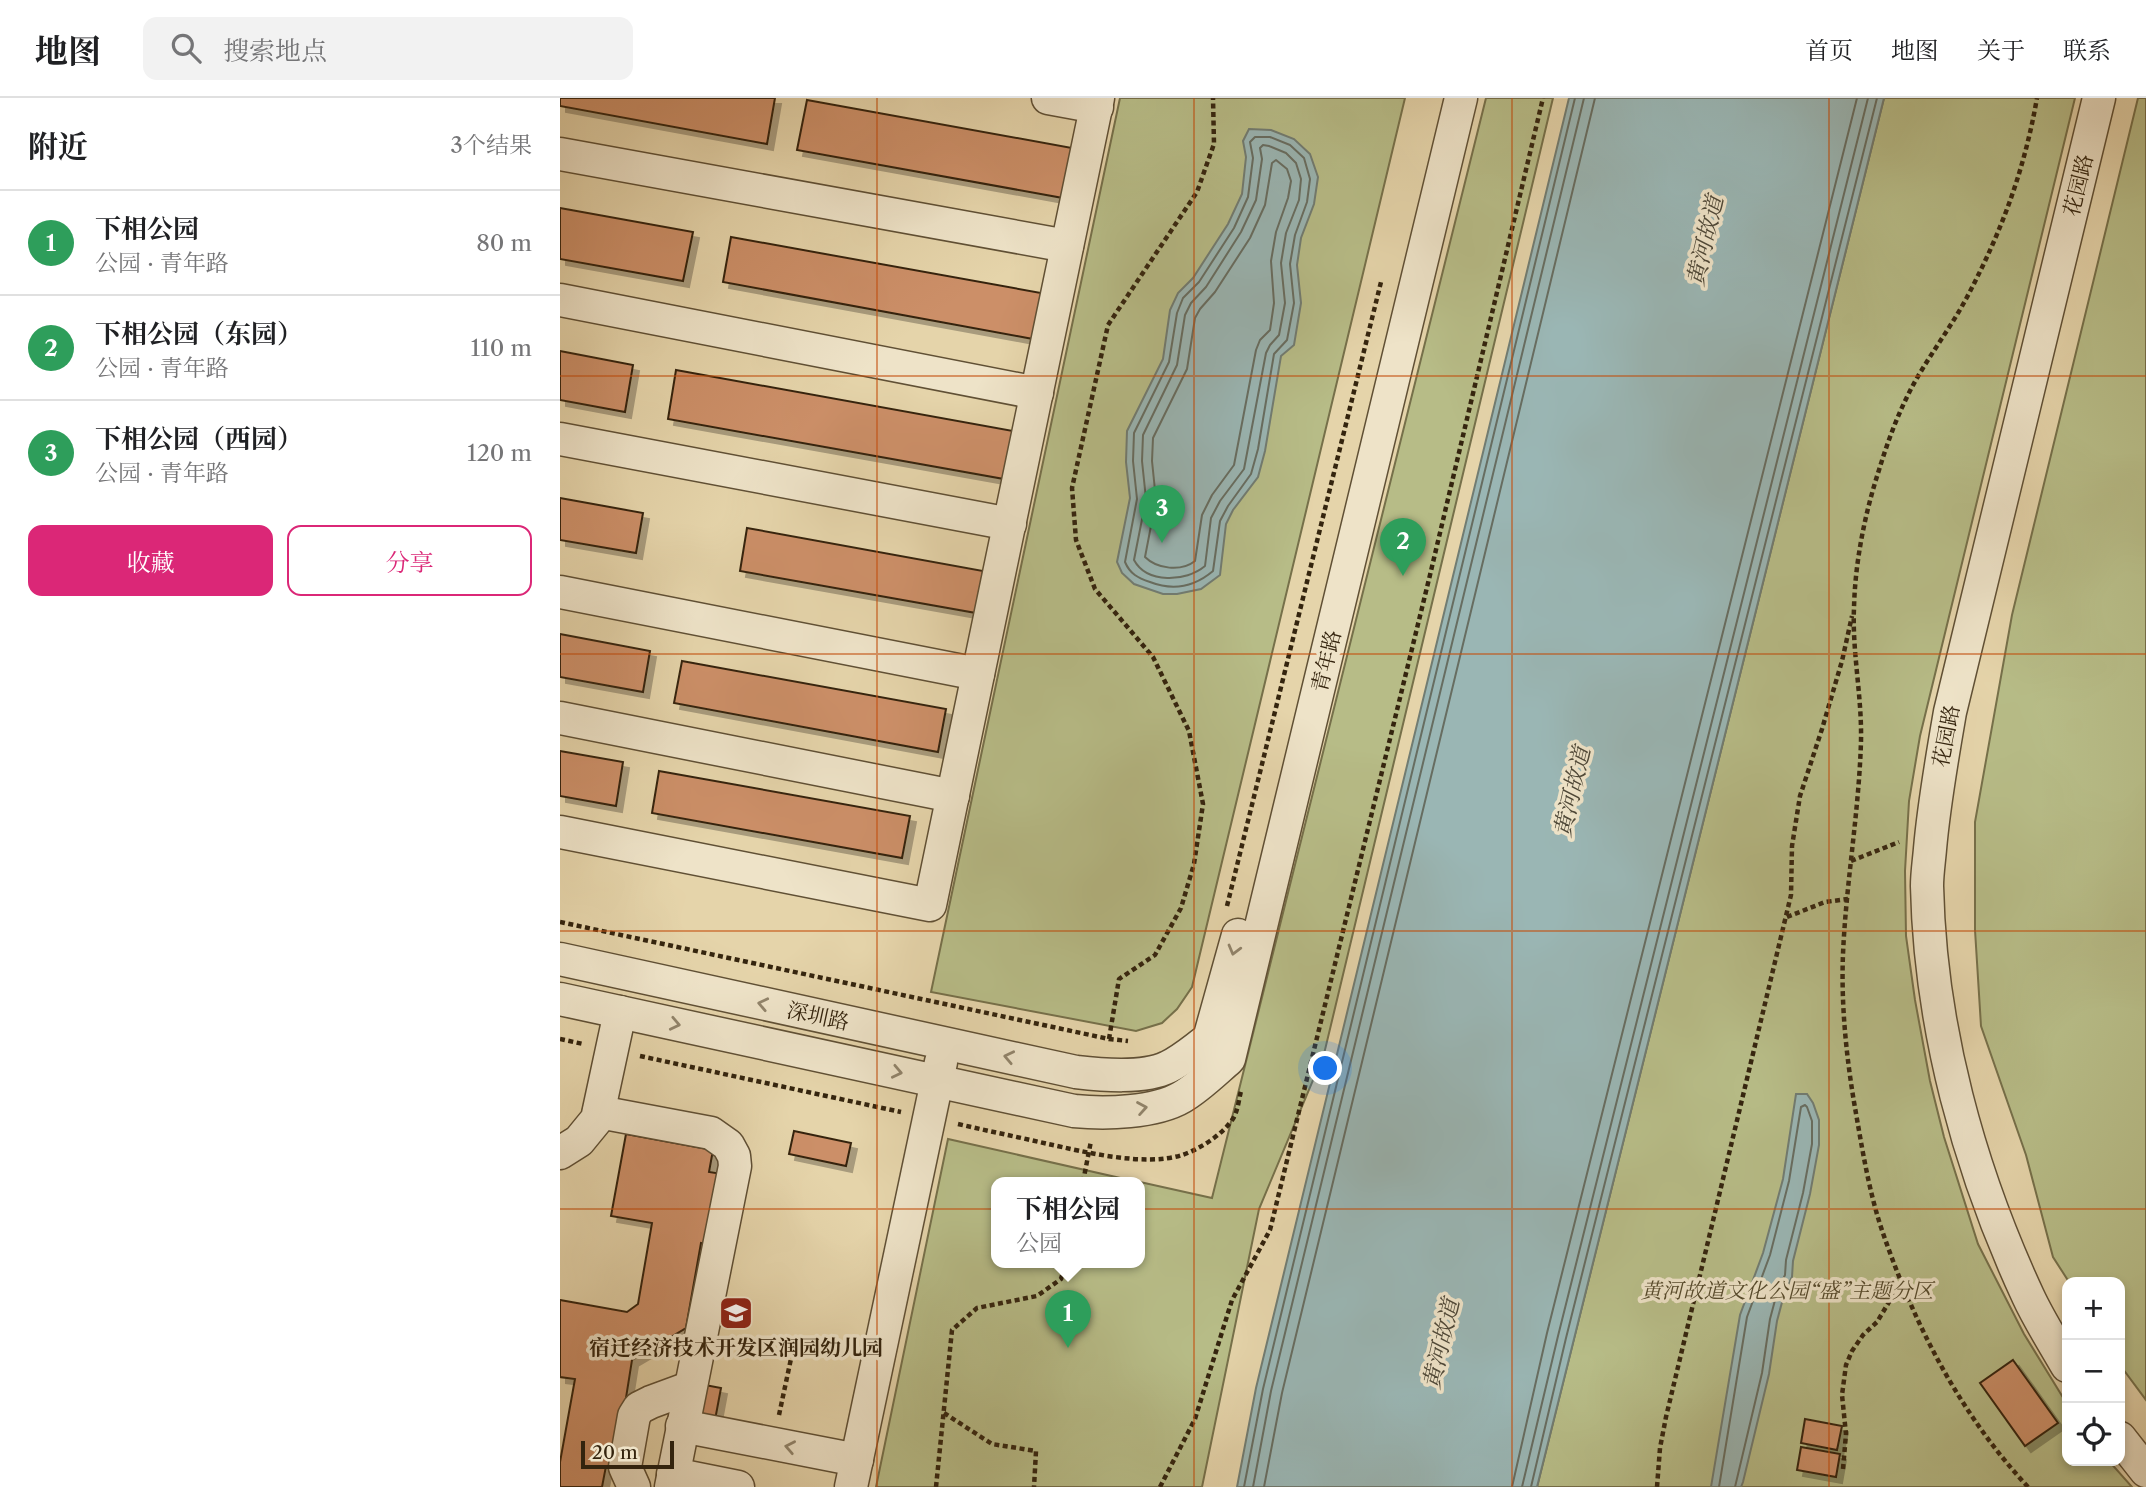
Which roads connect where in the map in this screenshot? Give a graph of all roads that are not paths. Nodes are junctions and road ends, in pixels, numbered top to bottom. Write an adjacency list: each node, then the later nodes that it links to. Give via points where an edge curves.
1 (1048, 98): 5 (street)
2 (1442, 98): 21 (street, 青年路, one-way to 21, via 1267,826 1209,1039 1167,1068 1135,1075)
3 (1461, 98): 24 (street, 青年路, one-way to 3, via 1143,1109 1180,1099 1229,1059)
4 (2099, 98): 26 (street, 花园路, via 1950,712 1934,804 1927,884 1947,1060 1970,1142 1999,1230 2029,1299)
5 (1097, 102): 7 (street)
6 (560, 154): 7 (street)
7 (1067, 246): 9 (street)
8 (560, 300): 9 (street)
9 (1037, 393): 11 (street)
10 (560, 439): 11 (street)
11 (1010, 524): 13 (street)
12 (560, 592): 13 (street)
13 (978, 674): 15 (street)
14 (560, 718): 15 (street)
15 (953, 796): 16 (street, via 930,905)
16 (560, 832)
17 (560, 959): 20 (street, 深圳路, one-way to 17)
18 (560, 999): 19 (street, 深圳路)
19 (620, 1012): 22 (street, 深圳路, one-way to 22); 23 (street)
20 (945, 1043): 21 (street, 深圳路, one-way to 20); 22 (street)
21 (1089, 1073)
22 (937, 1081): 24 (street, 深圳路); 31 (street)
23 (599, 1112): 25 (street, via 579,1141); 27 (street, via 711,1133 734,1156)
24 (1085, 1112)
25 (560, 1153)
26 (2062, 1357)
27 (689, 1388): 28 (street); 33 (street, via 639,1408 634,1416 625,1467)
28 (682, 1426): 31 (street, one-way to 28); 32 (street)
29 (2125, 1444): 30 (street)
30 (2146, 1471)
31 (854, 1474)
32 (672, 1481): 34 (street)
33 (635, 1487)
34 (738, 1487)

